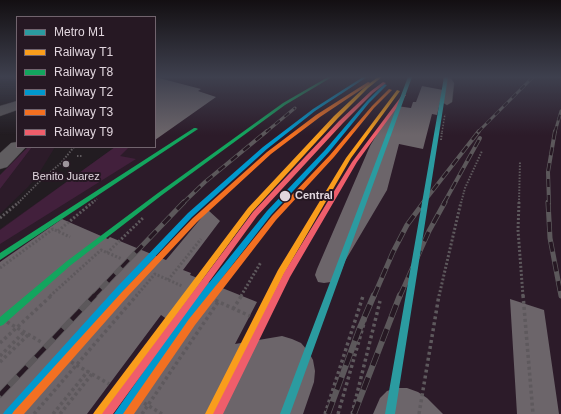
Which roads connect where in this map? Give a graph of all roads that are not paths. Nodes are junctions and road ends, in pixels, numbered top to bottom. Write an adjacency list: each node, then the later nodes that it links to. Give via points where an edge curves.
1 (448, 96): 2 (lane)
2 (447, 102)
3 (16, 105): 4 (main road)
4 (0, 111)
5 (16, 148): 6 (street)
6 (0, 163)

